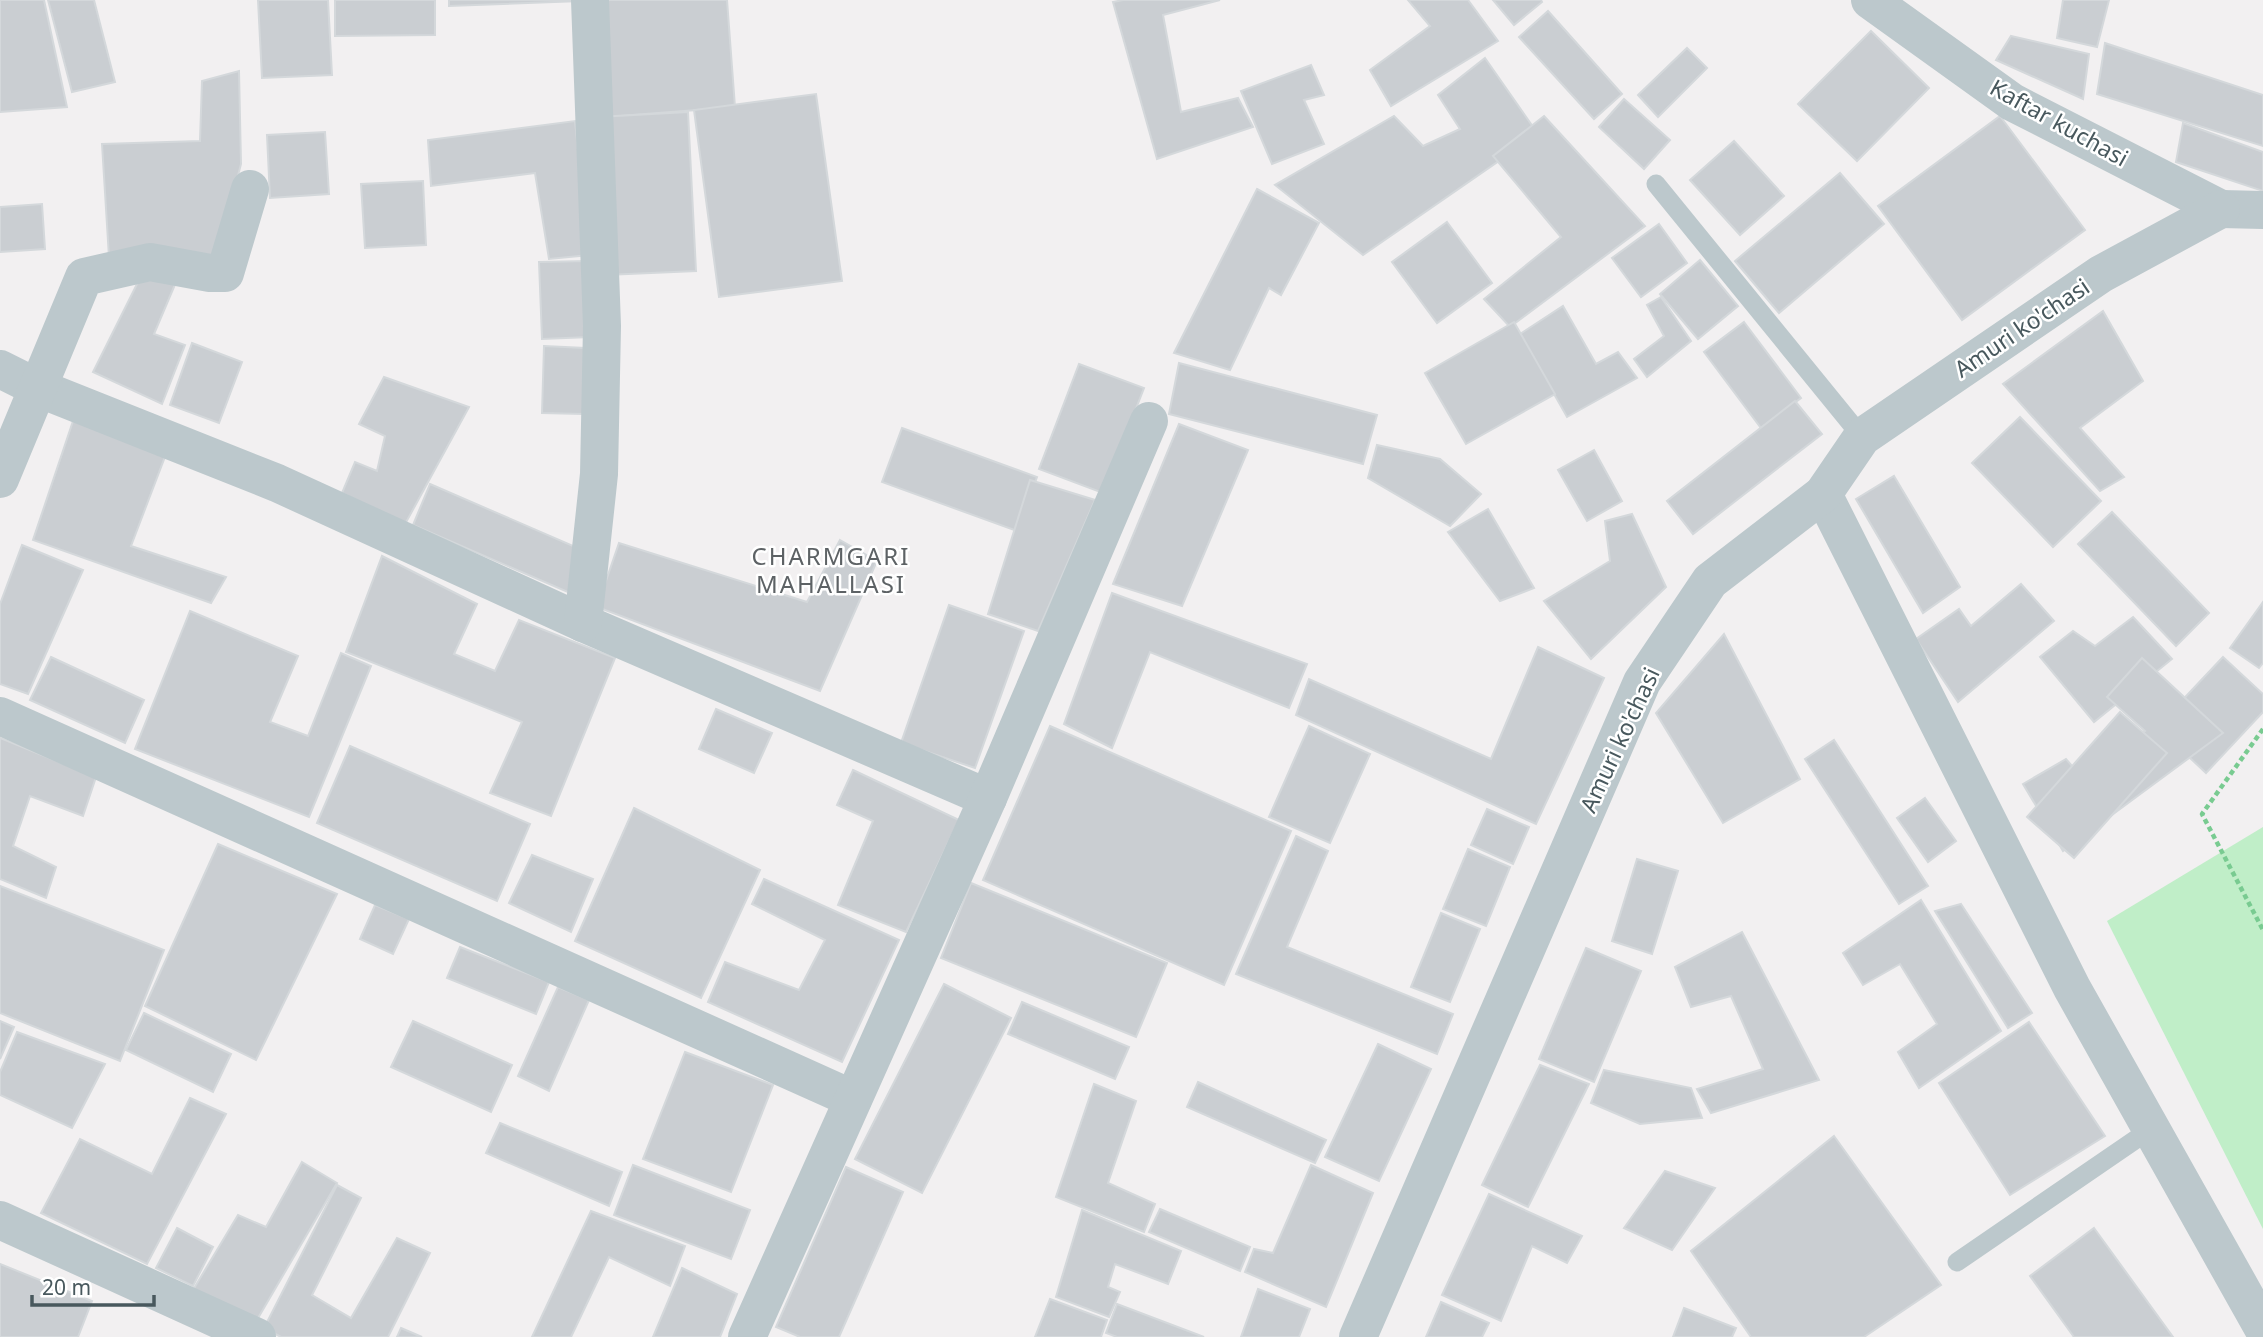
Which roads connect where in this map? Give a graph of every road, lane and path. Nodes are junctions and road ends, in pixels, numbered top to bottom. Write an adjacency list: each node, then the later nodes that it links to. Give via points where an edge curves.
1 (590, 0): 13 (street, via 602,326 599,474)
2 (1870, 0): 5 (street, Kaftar kuchasi, via 2012,102)
3 (1656, 184): 10 (lane)
4 (250, 189): 8 (street, via 225,273 150,262 84,277)
5 (2221, 209): 6 (street, Kaftar kuchasi); 10 (street, Amuri ko'chasi, via 2101,274)
6 (2263, 210)
7 (0, 369): 8 (street)
8 (38, 388): 11 (street); 13 (street, via 276,484)
9 (1149, 421): 16 (street)
10 (1862, 437): 12 (street, Amuri ko'chasi)
11 (0, 479)
12 (1823, 494): 19 (street, via 2072,988); 25 (street, Amuri ko'chasi, via 1710,582 1643,682)
13 (583, 623): 16 (street)
14 (0, 716): 18 (street)
15 (2263, 729): 17 (path, via 2202,814)
16 (988, 798): 18 (street)
17 (2263, 930)
18 (853, 1099): 24 (street)
19 (2151, 1129): 21 (lane); 22 (street)
20 (0, 1220): 23 (street)
21 (1957, 1262)
22 (2263, 1328)
23 (257, 1337)
24 (747, 1337)
25 (1358, 1337)

